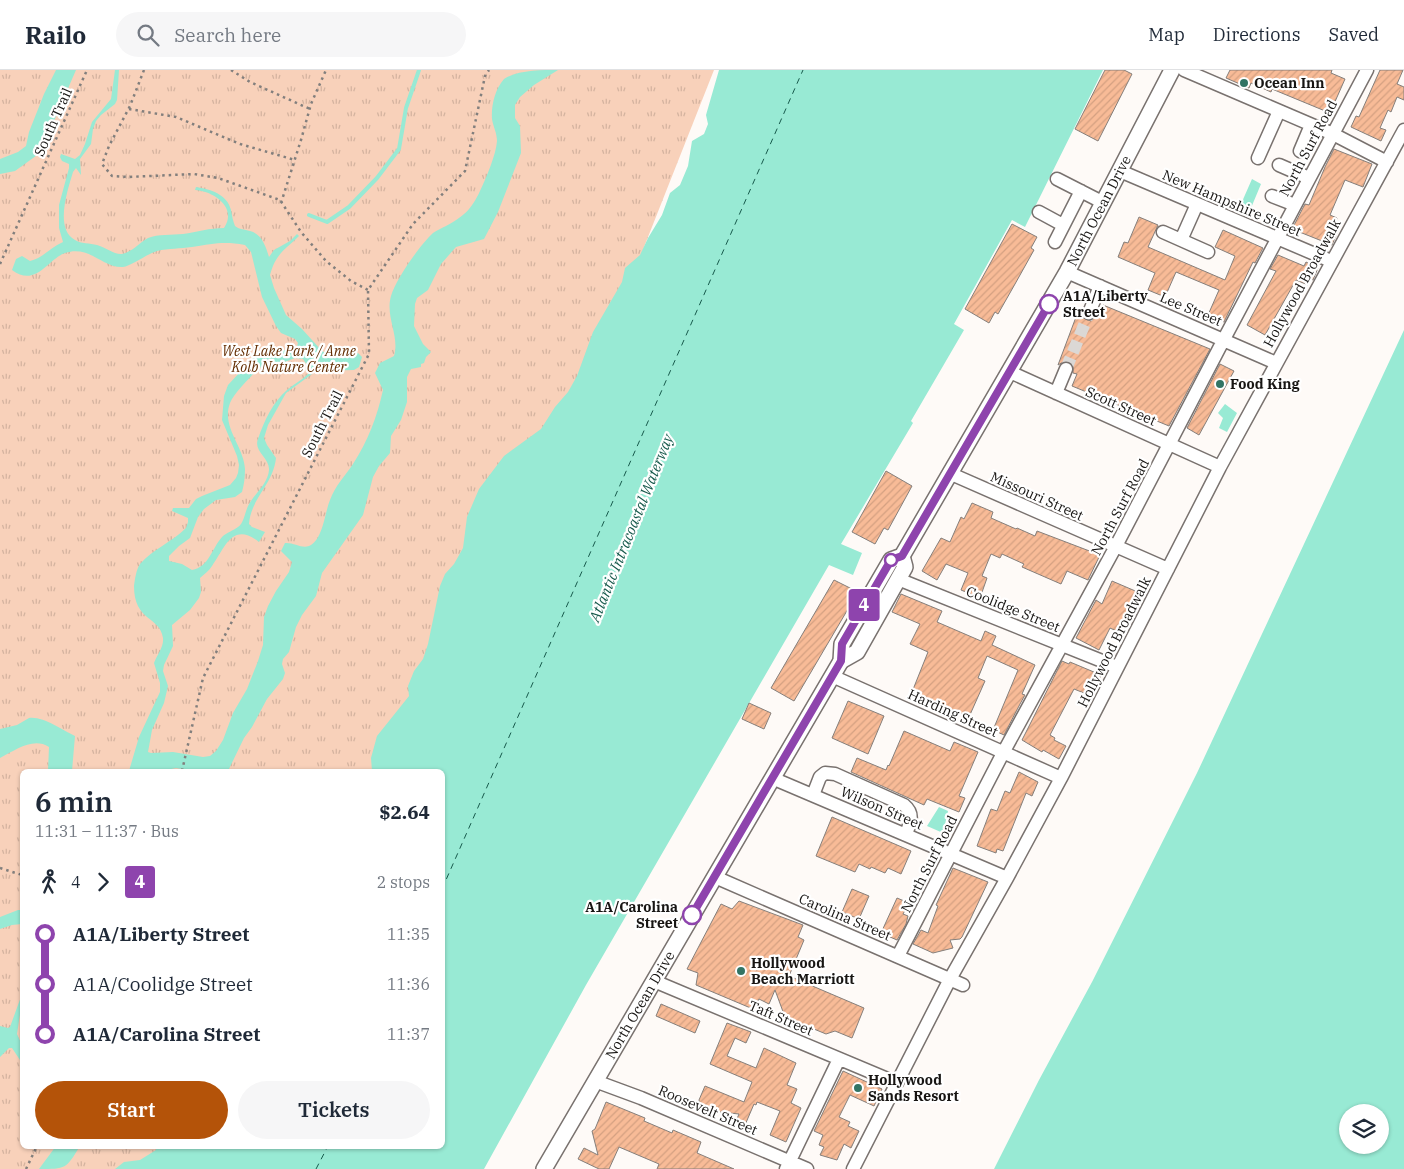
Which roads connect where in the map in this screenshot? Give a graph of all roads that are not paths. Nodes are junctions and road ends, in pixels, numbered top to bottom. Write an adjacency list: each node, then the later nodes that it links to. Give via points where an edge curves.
1 (1172, 70): 12 (main road, North Ocean Drive)
2 (1184, 70): 4 (street)
3 (1367, 70): 7 (street, North Surf Road)
4 (1278, 111): 5 (street); 9 (street)
5 (1311, 125): 7 (street); 8 (street)
6 (1404, 130): 10 (street, Hollywood Broadwalk)
7 (1333, 134): 10 (street); 14 (street, North Surf Road)
8 (1300, 151)
9 (1258, 158)
10 (1387, 162): 27 (street, Hollywood Broadwalk)
11 (1279, 165): 14 (street)
12 (1120, 171): 17 (main road, North Ocean Drive); 18 (street, New Hampshire Street)
13 (1056, 178): 15 (street)
14 (1309, 178): 19 (street, North Surf Road)
15 (1081, 191): 17 (street); 21 (street)
16 (1272, 196): 19 (street)
17 (1104, 203): 28 (main road, North Ocean Drive)
18 (1196, 204): 23 (street, New Hampshire Street); 24 (street)
19 (1295, 205): 23 (street, North Surf Road)
20 (1039, 212): 21 (street)
21 (1064, 225): 25 (street)
22 (1163, 232): 24 (street)
23 (1278, 239): 27 (street, New Hampshire Street); 31 (street, North Surf Road)
24 (1181, 240): 26 (street)
25 (1055, 242)
26 (1208, 252)
27 (1331, 261): 32 (street, Hollywood Broadwalk)
28 (1067, 272): 29 (street, Lee Street); 34 (main road, North Ocean Drive)
29 (1100, 286): 30 (street); 31 (street, Lee Street)
30 (1089, 313)
31 (1224, 339): 32 (street, Lee Street); 36 (street, North Surf Road)
32 (1276, 363): 37 (street, Hollywood Broadwalk)
33 (1066, 369): 35 (street)
34 (1010, 372): 35 (street, Scott Street); 38 (main road, North Ocean Drive)
35 (1056, 393): 36 (street, Scott Street)
36 (1170, 444): 37 (street, Scott Street); 39 (street, North Surf Road)
37 (1220, 467): 41 (street, Hollywood Broadwalk)
38 (949, 473): 39 (street, Missouri Street); 40 (main road, North Ocean Drive)
39 (1116, 546): 41 (street, Missouri Street); 43 (street, North Surf Road)
40 (902, 556): 42 (main road, North Ocean Drive, via 905,567); 44 (main road, North Ocean Drive, via 891,560 842,644)
41 (1168, 569): 45 (street, Hollywood Broadwalk)
42 (898, 579): 43 (street, Coolidge Street); 44 (main road, North Ocean Drive, via 857,652)
43 (1062, 645): 45 (street, Coolidge Street); 47 (street, North Surf Road)
44 (841, 661): 46 (main road, North Ocean Drive)
45 (1117, 667): 49 (street, Hollywood Broadwalk)
46 (832, 676): 47 (street, Harding Street); 48 (main road, North Ocean Drive)
47 (1003, 752): 49 (street, Harding Street); 52 (street, North Surf Road)
48 (772, 778): 50 (street, Wilson Street); 53 (main road, North Ocean Drive)
49 (1061, 778): 54 (street, Hollywood Broadwalk)
50 (813, 796): 51 (street, Wilson Street); 51 (street, via 824,773 835,774 910,809 912,820)
51 (906, 834): 52 (street, Wilson Street)
52 (951, 853): 54 (street, Wilson Street); 55 (street, North Surf Road)
53 (714, 877): 55 (street, Carolina Street); 57 (main road, North Ocean Drive)
54 (1007, 878): 56 (street, Hollywood Broadwalk)
55 (898, 956): 56 (street, Carolina Street)
56 (950, 979): 58 (street, Carolina Street); 61 (street, Hollywood Broadwalk)
57 (654, 981): 59 (street, Taft Street); 60 (main road, North Ocean Drive)
58 (963, 985)
59 (839, 1059): 61 (street, Taft Street); 62 (street)
60 (596, 1081): 62 (street, Roosevelt Street, via 641,1098); 63 (main road, North Ocean Drive)
61 (897, 1083): 65 (street, Hollywood Broadwalk)
62 (787, 1165): 64 (street, Roosevelt Street)
63 (544, 1169)
64 (807, 1169)
65 (853, 1169)

